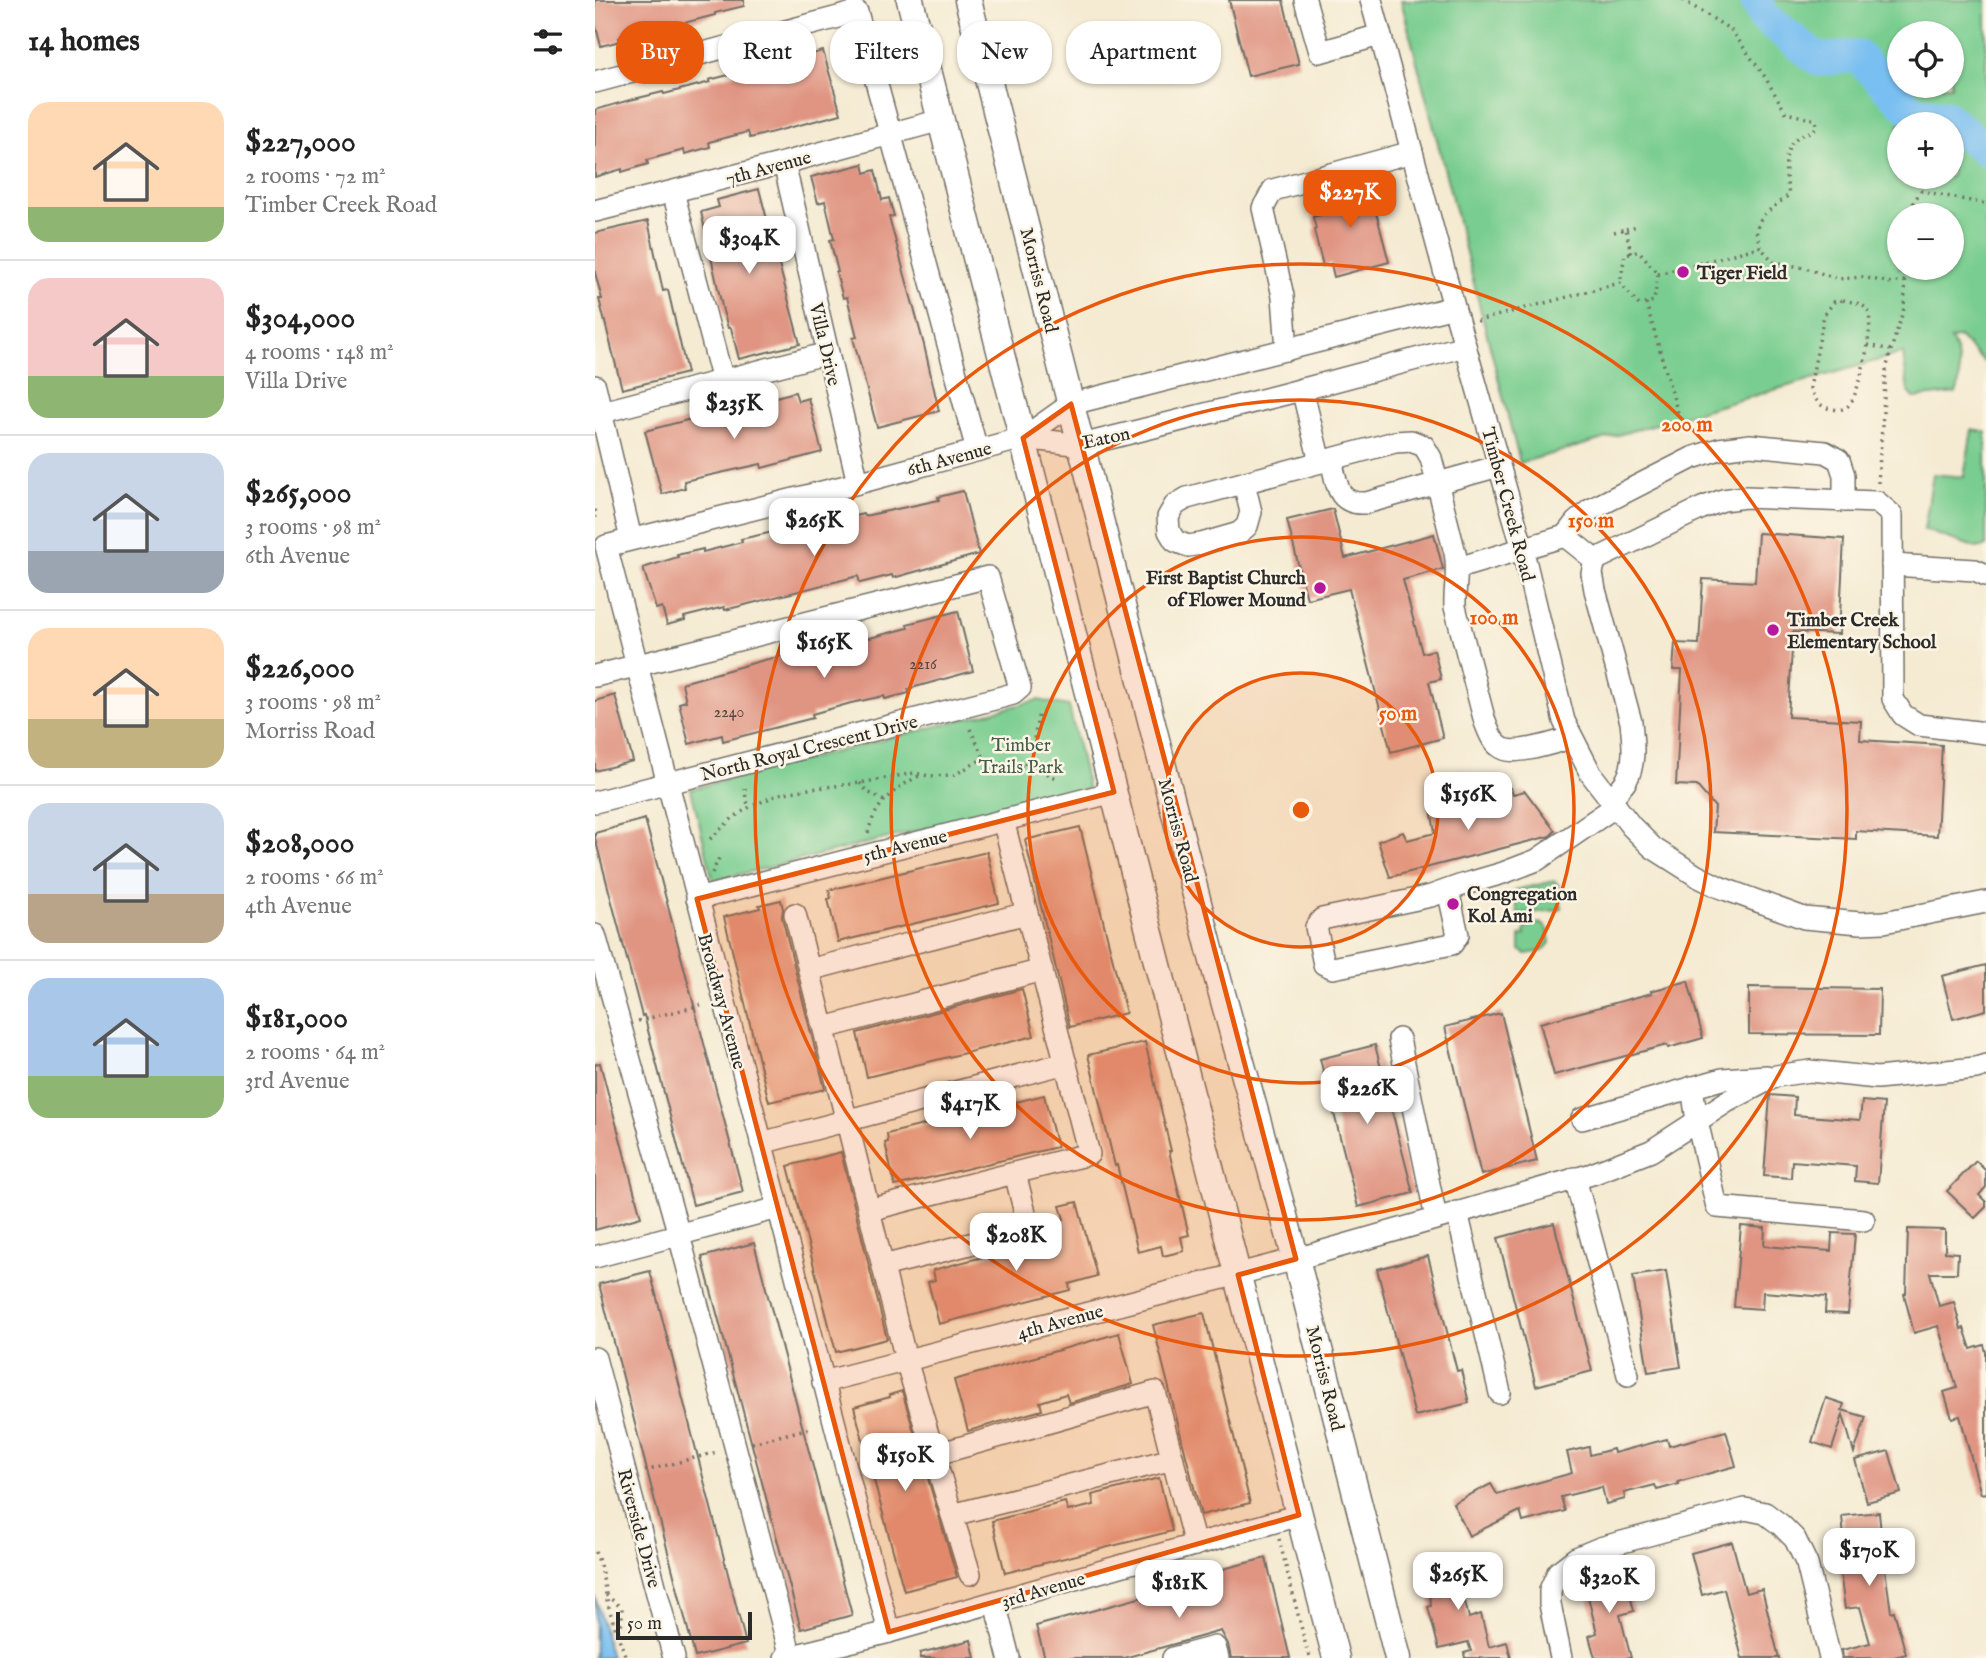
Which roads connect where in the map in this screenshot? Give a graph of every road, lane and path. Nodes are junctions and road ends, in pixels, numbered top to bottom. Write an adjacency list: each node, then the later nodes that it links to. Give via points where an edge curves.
1 (910, 0): 8 (main road)
2 (968, 0): 35 (main road, Morriss Road)
3 (1305, 0): 6 (street, via 1320,52)
4 (1371, 0): 6 (street, Timber Creek Road)
5 (1683, 0): 19 (path, via 1731,30 1786,113 1816,120 1817,127 1791,144 1785,166 1789,195 1762,216 1756,230)
6 (1380, 35): 10 (street, Timber Creek Road)
7 (595, 82): 9 (street, via 857,12)
8 (941, 120): 9 (street, 7th Avenue); 38 (main road)
9 (891, 134): 11 (street, 7th Avenue); 40 (street)
10 (1412, 152): 25 (street, Timber Creek Road); 29 (street, via 1273,190 1263,208 1283,296)
11 (784, 163): 12 (street, 7th Avenue); 31 (street, Villa Drive)
12 (673, 192): 15 (street, 7th Avenue); 32 (street)
13 (1912, 203): 14 (path, via 1920,191)
14 (1986, 204)
15 (595, 211)
16 (1637, 226): 17 (path)
17 (1626, 229): 18 (path); 20 (path)
18 (1613, 232)
19 (1760, 247): 21 (path); 22 (path, via 1774,262 1838,279)
20 (1631, 253): 21 (path, via 1639,251); 23 (path, via 1625,254)
21 (1658, 274): 24 (path, via 1654,301)
22 (1905, 281): 30 (path, via 1904,308)
23 (1620, 283): 24 (path, via 1639,305); 26 (path)
24 (1646, 303): 37 (path)
25 (1454, 307): 27 (street, Timber Creek Road); 29 (street, Eaton)
26 (1475, 321)
27 (1465, 345): 34 (street, Eaton); 42 (street, Timber Creek Road)
28 (1868, 345): 28 (path, via 1868,310 1843,300 1834,302 1824,314 1810,388 1824,408 1840,411 1854,399); 30 (path)
29 (1287, 350): 35 (street, Eaton)
30 (1891, 350): 47 (path)
31 (828, 353): 32 (street); 43 (street, Villa Drive)
32 (723, 381): 36 (street)
33 (595, 386): 36 (street)
34 (1302, 389): 39 (street, Eaton); 41 (street)
35 (1071, 404): 38 (street, Eaton); 39 (main road, Morriss Road)
36 (598, 413): 51 (street)
37 (1679, 417)
38 (1023, 438): 39 (street, Eaton); 40 (street, 6th Avenue); 70 (main road)
39 (1082, 445): 108 (main road, Morriss Road, via 1214,965)
40 (977, 450): 43 (street, 6th Avenue)
41 (1326, 461): 44 (street); 45 (street, via 1345,499 1354,504); 45 (street, via 1411,441 1424,446)
42 (1499, 466): 45 (street); 52 (street, Timber Creek Road)
43 (857, 483): 51 (street, 6th Avenue)
44 (1244, 483)
45 (1437, 484): 55 (street)
46 (1844, 501): 47 (street); 50 (street, via 1839,460 1825,452 1739,446 1692,458 1590,510); 53 (street, via 1745,496 1723,500)
47 (1877, 502): 54 (street, via 1892,515)
48 (595, 510): 49 (path)
49 (595, 517)
50 (1565, 536): 52 (street); 53 (street)
51 (631, 539): 57 (street, Broadway Avenue, via 606,546)
52 (1523, 550): 55 (street); 62 (street, Timber Creek Road)
53 (1595, 560): 73 (street, via 1595,590 1633,744 1632,764)
54 (1892, 565): 56 (street, via 1975,570); 61 (street, via 1893,699 1903,715 1919,725)
55 (1458, 568): 62 (street, via 1455,607 1493,740 1504,750 1520,750)
56 (1986, 575)
57 (636, 665): 58 (street); 67 (street, Broadway Avenue); 67 (street, North Royal Crescent Drive, via 988,578 1020,688 1002,697)
58 (595, 676)
59 (1039, 712): 64 (path)
60 (969, 729): 63 (path)
61 (1986, 733)
62 (1571, 738): 73 (street, Timber Creek Road)
63 (984, 758): 64 (path); 65 (path, via 954,775)
64 (1025, 765): 66 (path)
65 (923, 775): 68 (path); 71 (path)
66 (1056, 778)
67 (667, 783): 72 (street, North Royal Crescent Drive); 79 (street, Broadway Avenue)
68 (860, 783): 71 (path); 74 (path, via 779,794)
69 (744, 788): 74 (path)
70 (1114, 792): 75 (street, 5th Avenue); 110 (main road)
71 (884, 801): 76 (path)
72 (595, 802)
73 (1613, 802): 80 (street, via 1537,860); 81 (street, Timber Creek Road, via 1653,848 1697,876 1804,918 1884,922)
74 (750, 807): 77 (path)
75 (1003, 820): 79 (street, 5th Avenue); 82 (street)
76 (868, 832)
77 (710, 839)
78 (721, 854): 79 (path)
79 (703, 890): 98 (street, Broadway Avenue)
80 (1448, 890): 80 (street, via 1458,935 1452,944 1333,968 1324,964 1317,927 1322,919)
81 (1986, 902)
82 (1027, 913): 85 (street); 86 (street)
83 (795, 914): 85 (street)
84 (595, 935): 88 (street)
85 (809, 970): 89 (street)
86 (1042, 970): 89 (street); 91 (street)
87 (701, 1004): 88 (path)
88 (620, 1026): 106 (street)
89 (824, 1028): 95 (street)
90 (1399, 1038): 104 (street)
91 (1066, 1063): 95 (street); 99 (street, via 1089,1154)
92 (1986, 1065): 93 (street, via 1877,1078 1810,1071)
93 (1776, 1076): 94 (street, via 1722,1079); 97 (street, 4th Avenue)
94 (1692, 1087): 96 (street); 97 (street)
95 (847, 1119): 98 (street); 102 (street)
96 (1582, 1119)
97 (1697, 1121): 100 (street, 4th Avenue, via 1651,1151); 105 (street, via 1717,1207)
98 (761, 1143): 101 (street, Broadway Avenue)
99 (1015, 1172): 102 (street); 109 (street, via 1029,1229)
100 (1575, 1178): 103 (street, 4th Avenue); 113 (street)
101 (778, 1208): 106 (street); 114 (street, Broadway Avenue)
102 (869, 1210): 109 (street)
103 (1457, 1212): 104 (street, 4th Avenue); 115 (street)
104 (1436, 1218): 108 (street, 4th Avenue)
105 (1864, 1220)
106 (679, 1235): 107 (street); 127 (street)
107 (595, 1258)
108 (1296, 1259): 110 (street, 4th Avenue); 135 (main road, Morriss Road)
109 (883, 1266): 112 (street)
110 (1238, 1275): 112 (street, 4th Avenue); 119 (main road)
111 (595, 1358): 129 (street, Riverside Drive)
112 (906, 1360): 114 (street, 4th Avenue); 116 (street)
113 (1629, 1375)
114 (823, 1382): 126 (street, Broadway Avenue)
115 (1500, 1393)
116 (935, 1455): 117 (street, via 1155,1392); 118 (street)
117 (1173, 1459): 118 (street); 120 (street)
118 (952, 1515): 122 (street)
119 (1287, 1519): 120 (street, 3rd Avenue); 133 (path); 134 (main road)
120 (1195, 1545): 124 (street, 3rd Avenue)
121 (595, 1552): 123 (path)
122 (970, 1574)
123 (606, 1595): 125 (path); 125 (path, via 622,1608)
124 (995, 1603): 126 (street, 3rd Avenue); 130 (street)
125 (617, 1632): 128 (path)
126 (889, 1632): 127 (street, 3rd Avenue)
127 (788, 1657)
128 (626, 1658)
129 (674, 1658)
130 (1009, 1658)
131 (1173, 1658): 132 (street, via 1215,1647)
132 (1218, 1658)
133 (1311, 1658)
134 (1336, 1658)
135 (1398, 1658)
136 (1561, 1658): 137 (street, via 1550,1604 1558,1572 1599,1548 1745,1509 1765,1513 1795,1539 1807,1564)
137 (1830, 1658)

